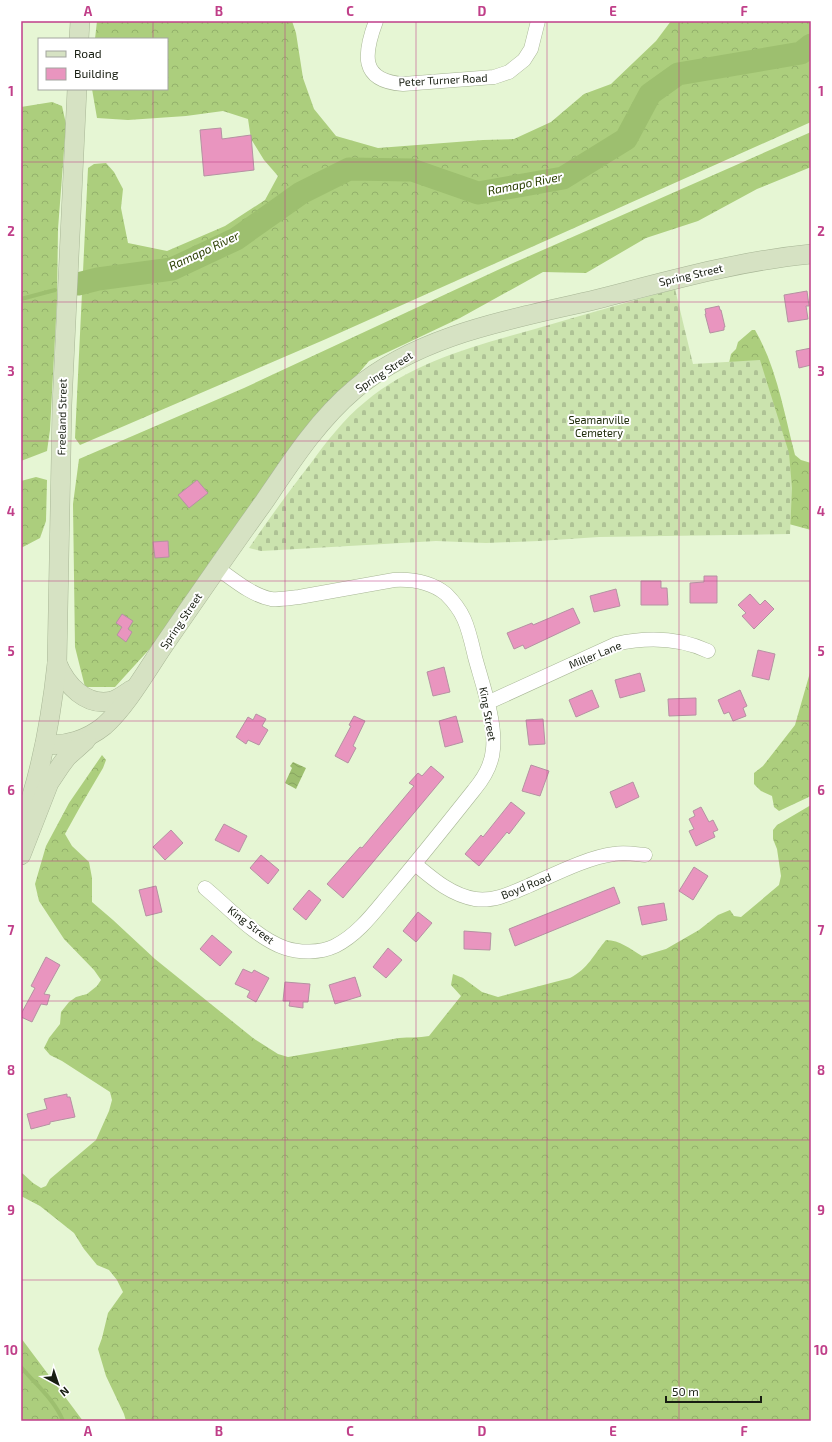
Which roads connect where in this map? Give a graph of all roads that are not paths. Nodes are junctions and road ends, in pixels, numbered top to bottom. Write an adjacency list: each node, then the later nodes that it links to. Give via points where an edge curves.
1 (80, 21): 4 (street)
2 (376, 21): 3 (street, Peter Turner Road, via 370,36 368,63 380,80 403,84 494,77 509,72 524,60 531,50)
3 (538, 21)
4 (79, 38)
5 (77, 90): 9 (street, Freeland Street, via 62,405)
6 (811, 254): 7 (street, Spring Street, via 704,272 453,336 413,352 354,389 323,420)
7 (217, 568): 10 (street, Spring Street); 11 (street, King Street, via 254,593 272,599 299,597 394,580 417,581 435,588 452,600 464,620)
8 (708, 651): 11 (street, Miller Lane, via 684,643 658,640 616,644)
9 (57, 664): 10 (street, via 61,675 75,690 92,700 112,701); 13 (street, Freeland Street)
10 (136, 687): 12 (street, Spring Street, via 106,724)
11 (487, 703): 17 (street, King Street, via 494,742 491,762 482,780)
12 (90, 737): 13 (street, Spring Street, via 61,744); 15 (street, via 67,757 49,783)
13 (45, 744): 14 (street, Freeland Street)
14 (21, 828)
15 (21, 855)
16 (645, 855): 17 (street, Boyd Road, via 615,853 516,891 486,899 471,898 449,890)
17 (415, 864): 18 (street, King Street, via 361,928 335,946 319,950 286,948 266,939)
18 (205, 888)

